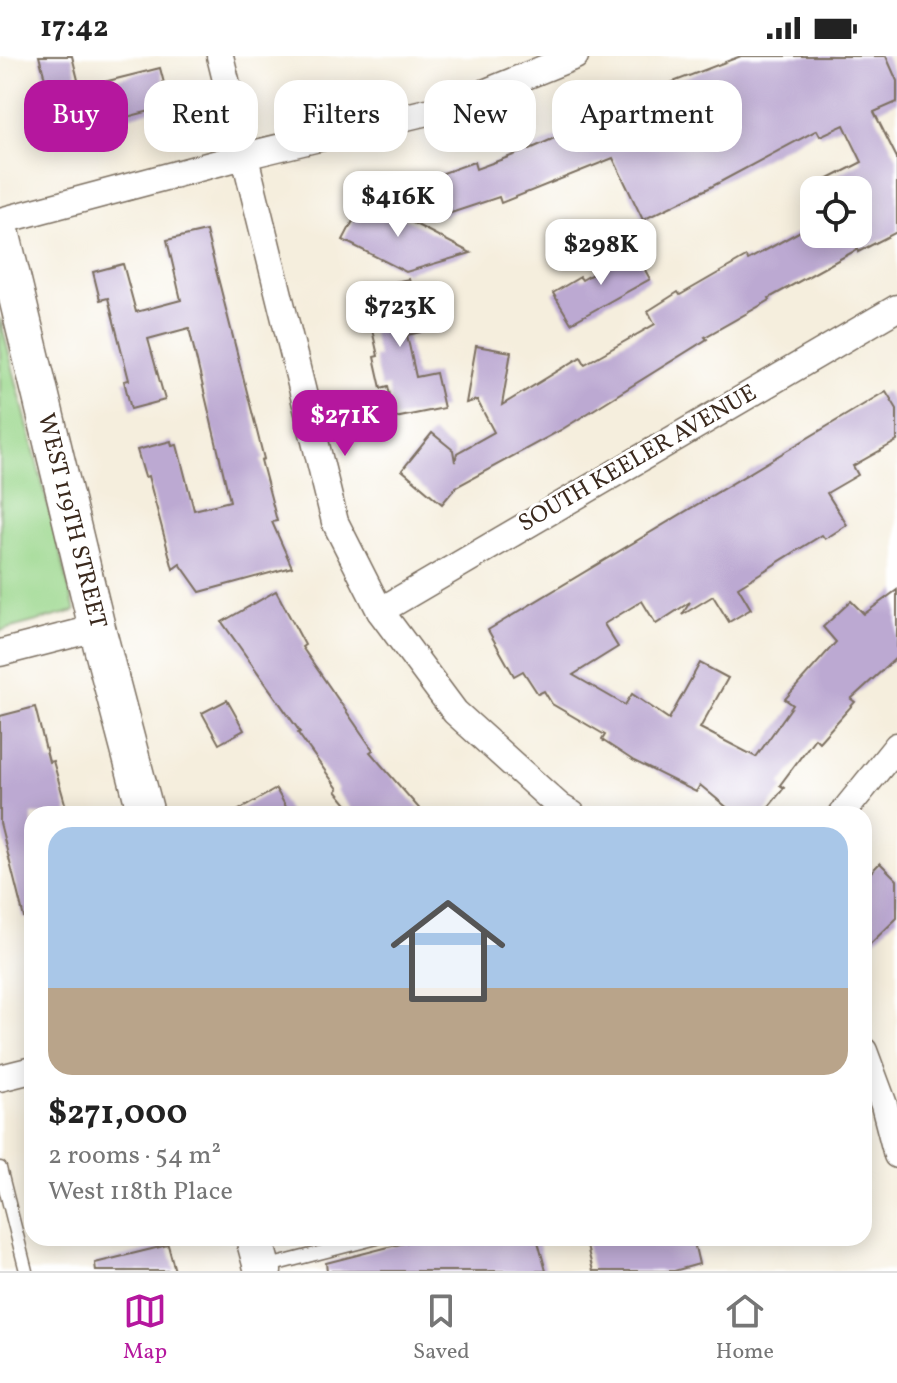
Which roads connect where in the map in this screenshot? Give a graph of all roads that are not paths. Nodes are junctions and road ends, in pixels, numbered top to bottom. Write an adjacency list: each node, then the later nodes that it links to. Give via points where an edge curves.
1 (220, 56): 3 (street)
2 (575, 56): 3 (street, via 452,106)
3 (244, 156): 4 (street); 6 (street, via 335,522)
4 (0, 224): 7 (street, WEST 119TH STREET)
5 (897, 308): 6 (street, SOUTH KEELER AVENUE)
6 (380, 611): 11 (street, via 455,712)
7 (97, 628): 8 (street); 10 (street, WEST 119TH STREET)
8 (0, 653)
9 (897, 746): 12 (street)
10 (144, 806)
11 (556, 806)
12 (848, 806)
13 (24, 1072): 14 (street)
14 (0, 1078)
15 (872, 1080): 16 (street)
16 (897, 1155)
17 (0, 1168): 20 (lane)
18 (332, 1246): 19 (lane)
19 (260, 1259)
20 (26, 1271)

